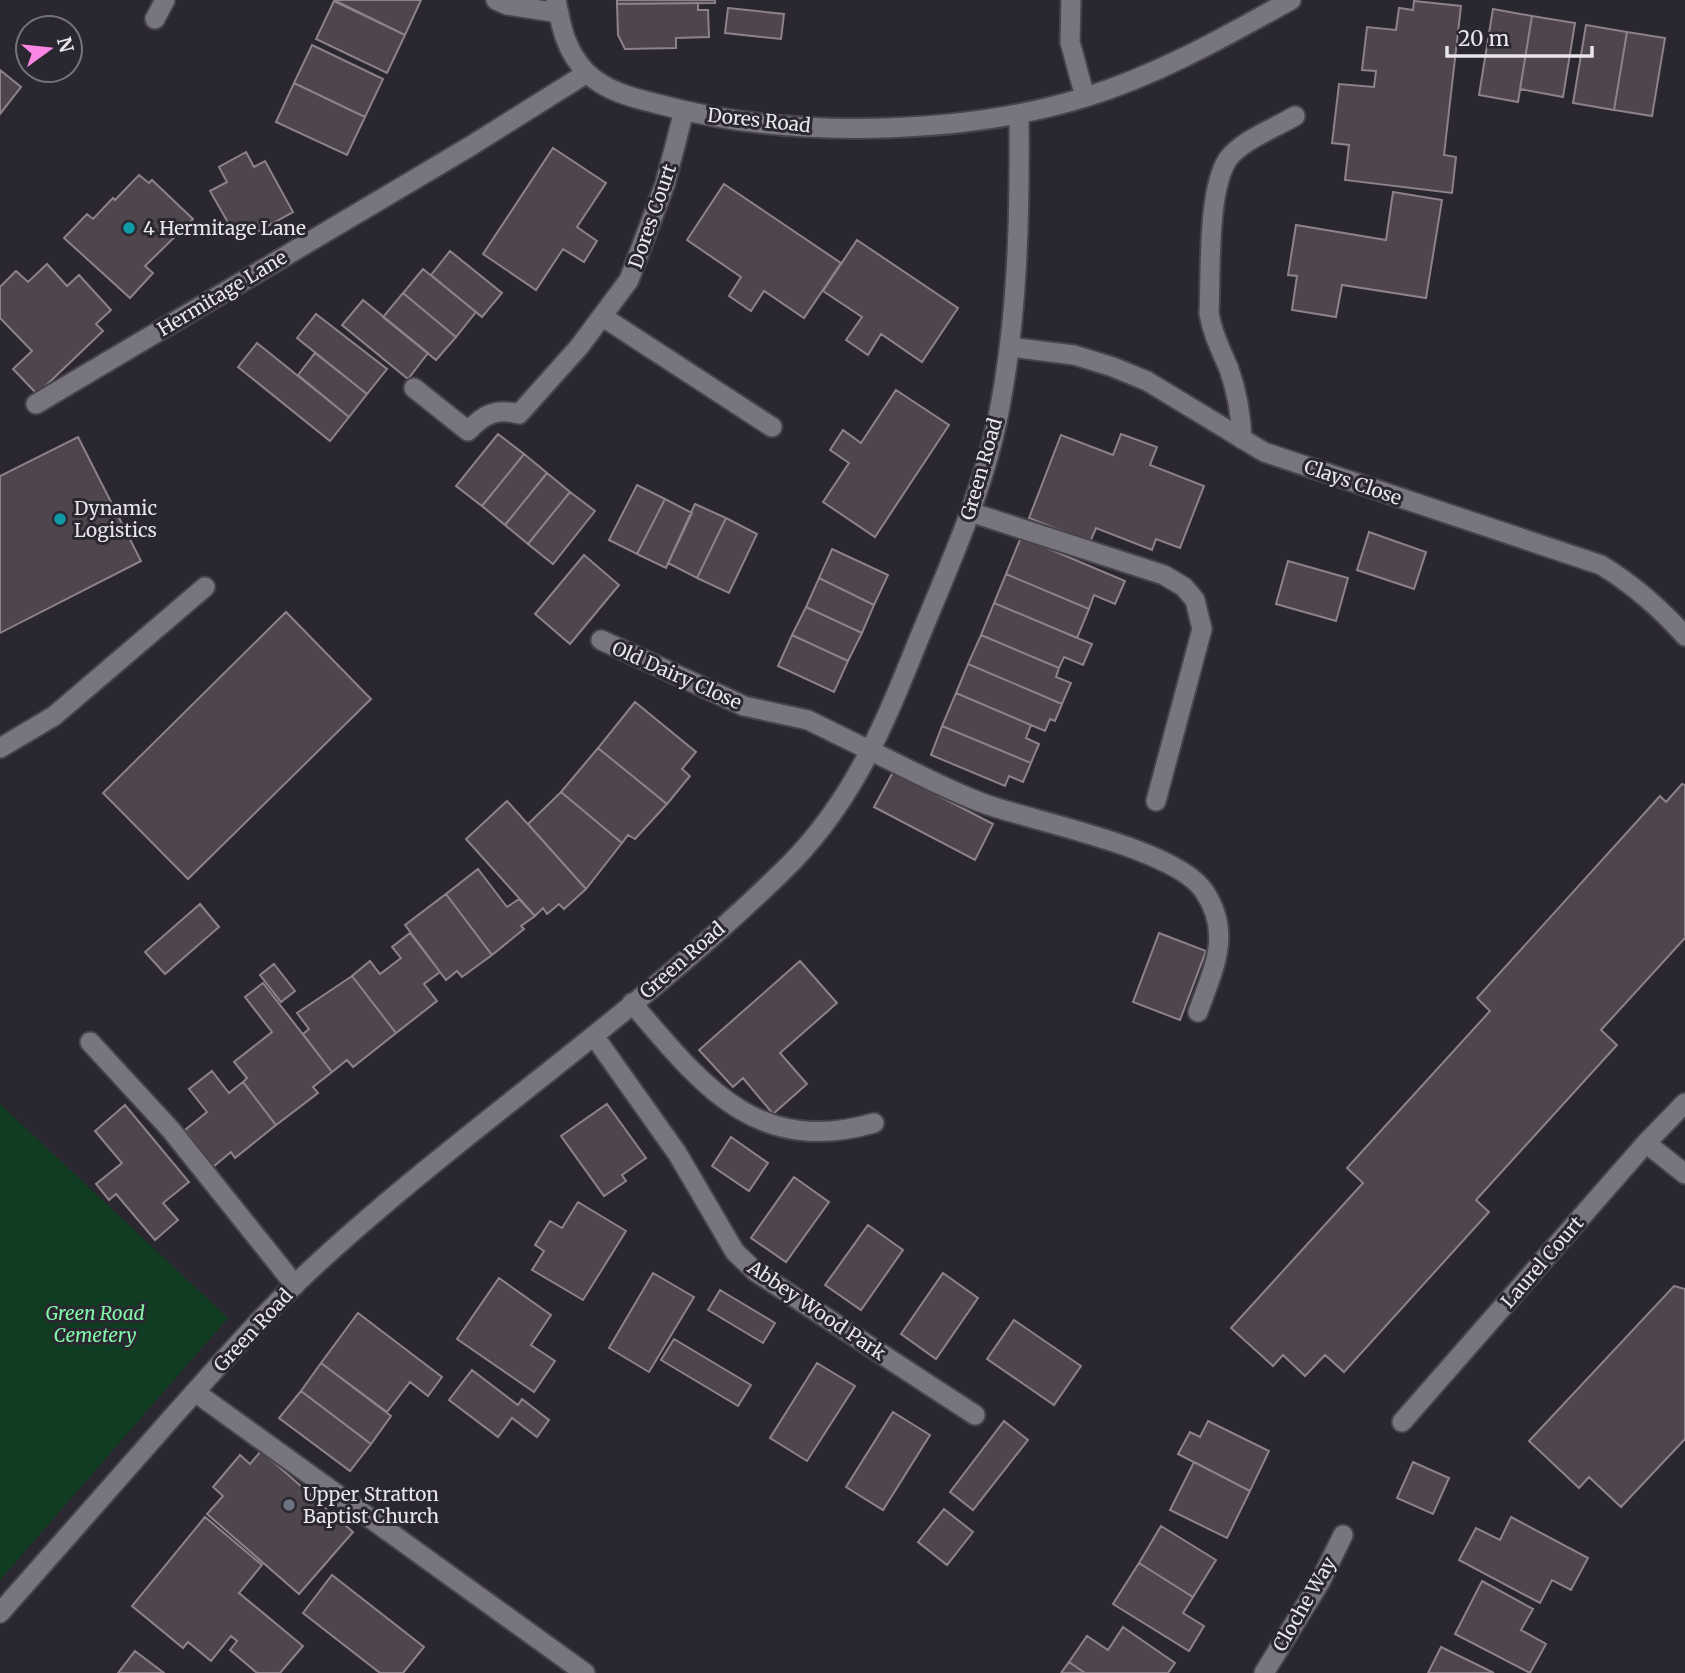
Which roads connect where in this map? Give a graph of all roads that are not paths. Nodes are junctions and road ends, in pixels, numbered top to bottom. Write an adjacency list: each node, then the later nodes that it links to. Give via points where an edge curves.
1 (165, 0): 6 (street)
2 (496, 0): 5 (street, via 507,5)
3 (1071, 0): 8 (street, via 1070,42)
4 (1291, 0): 8 (street, Dores Road, via 1155,73)
5 (558, 6): 7 (street, Dores Road, via 569,48)
6 (155, 19)
7 (587, 73): 9 (street, Dores Road, via 632,97); 15 (street, Hermitage Lane)
8 (1085, 97): 10 (street, Dores Road)
9 (684, 111): 10 (street, Dores Road, via 812,127 930,125); 12 (street, Dores Court, via 644,245 629,280)
10 (1019, 114): 13 (street, Green Road, via 1020,198)
11 (1296, 116): 17 (street, via 1237,150 1215,193 1209,313 1235,388)
12 (603, 317): 14 (street, Dores Court, via 519,414 482,415 468,431); 16 (street)
13 (1010, 347): 17 (street, Clays Close, via 1074,355 1113,367 1147,381); 18 (street, Green Road, via 997,421)
14 (414, 388)
15 (36, 404)
16 (772, 427)
17 (1242, 439): 20 (street, Clays Close, via 1264,452 1601,565 1630,582)
18 (970, 512): 23 (street, Green Road); 24 (street, via 1164,575 1195,600 1202,629)
19 (205, 587): 22 (street, via 54,716)
20 (1685, 636)
21 (601, 640): 23 (street, Old Dairy Close, via 744,706 808,720)
22 (0, 748)
23 (871, 751): 25 (street, Green Road, via 858,779 792,861); 26 (street, Old Dairy Close, via 985,804 1130,847 1188,875 1203,889 1219,936 1219,953)
24 (1156, 801)
25 (632, 1003): 27 (street, Green Road); 30 (street, via 678,1057 744,1114 787,1130 821,1134)
26 (1198, 1012)
27 (594, 1036): 33 (street, Green Road, via 433,1162); 35 (street, Abbey Wood Park, via 677,1153 742,1259)
28 (90, 1042): 33 (street, via 171,1130)
29 (1685, 1103): 31 (street, Laurel Court)
30 (874, 1123)
31 (1646, 1143): 32 (street); 36 (street, Laurel Court)
32 (1685, 1174)
33 (295, 1285): 34 (street, Green Road)
34 (195, 1392): 38 (street, Green Road); 39 (street)
35 (975, 1415)
36 (1402, 1422)
37 (1343, 1535): 40 (street, Cloche Way)
38 (0, 1613)
39 (585, 1673)
40 (1264, 1673)

